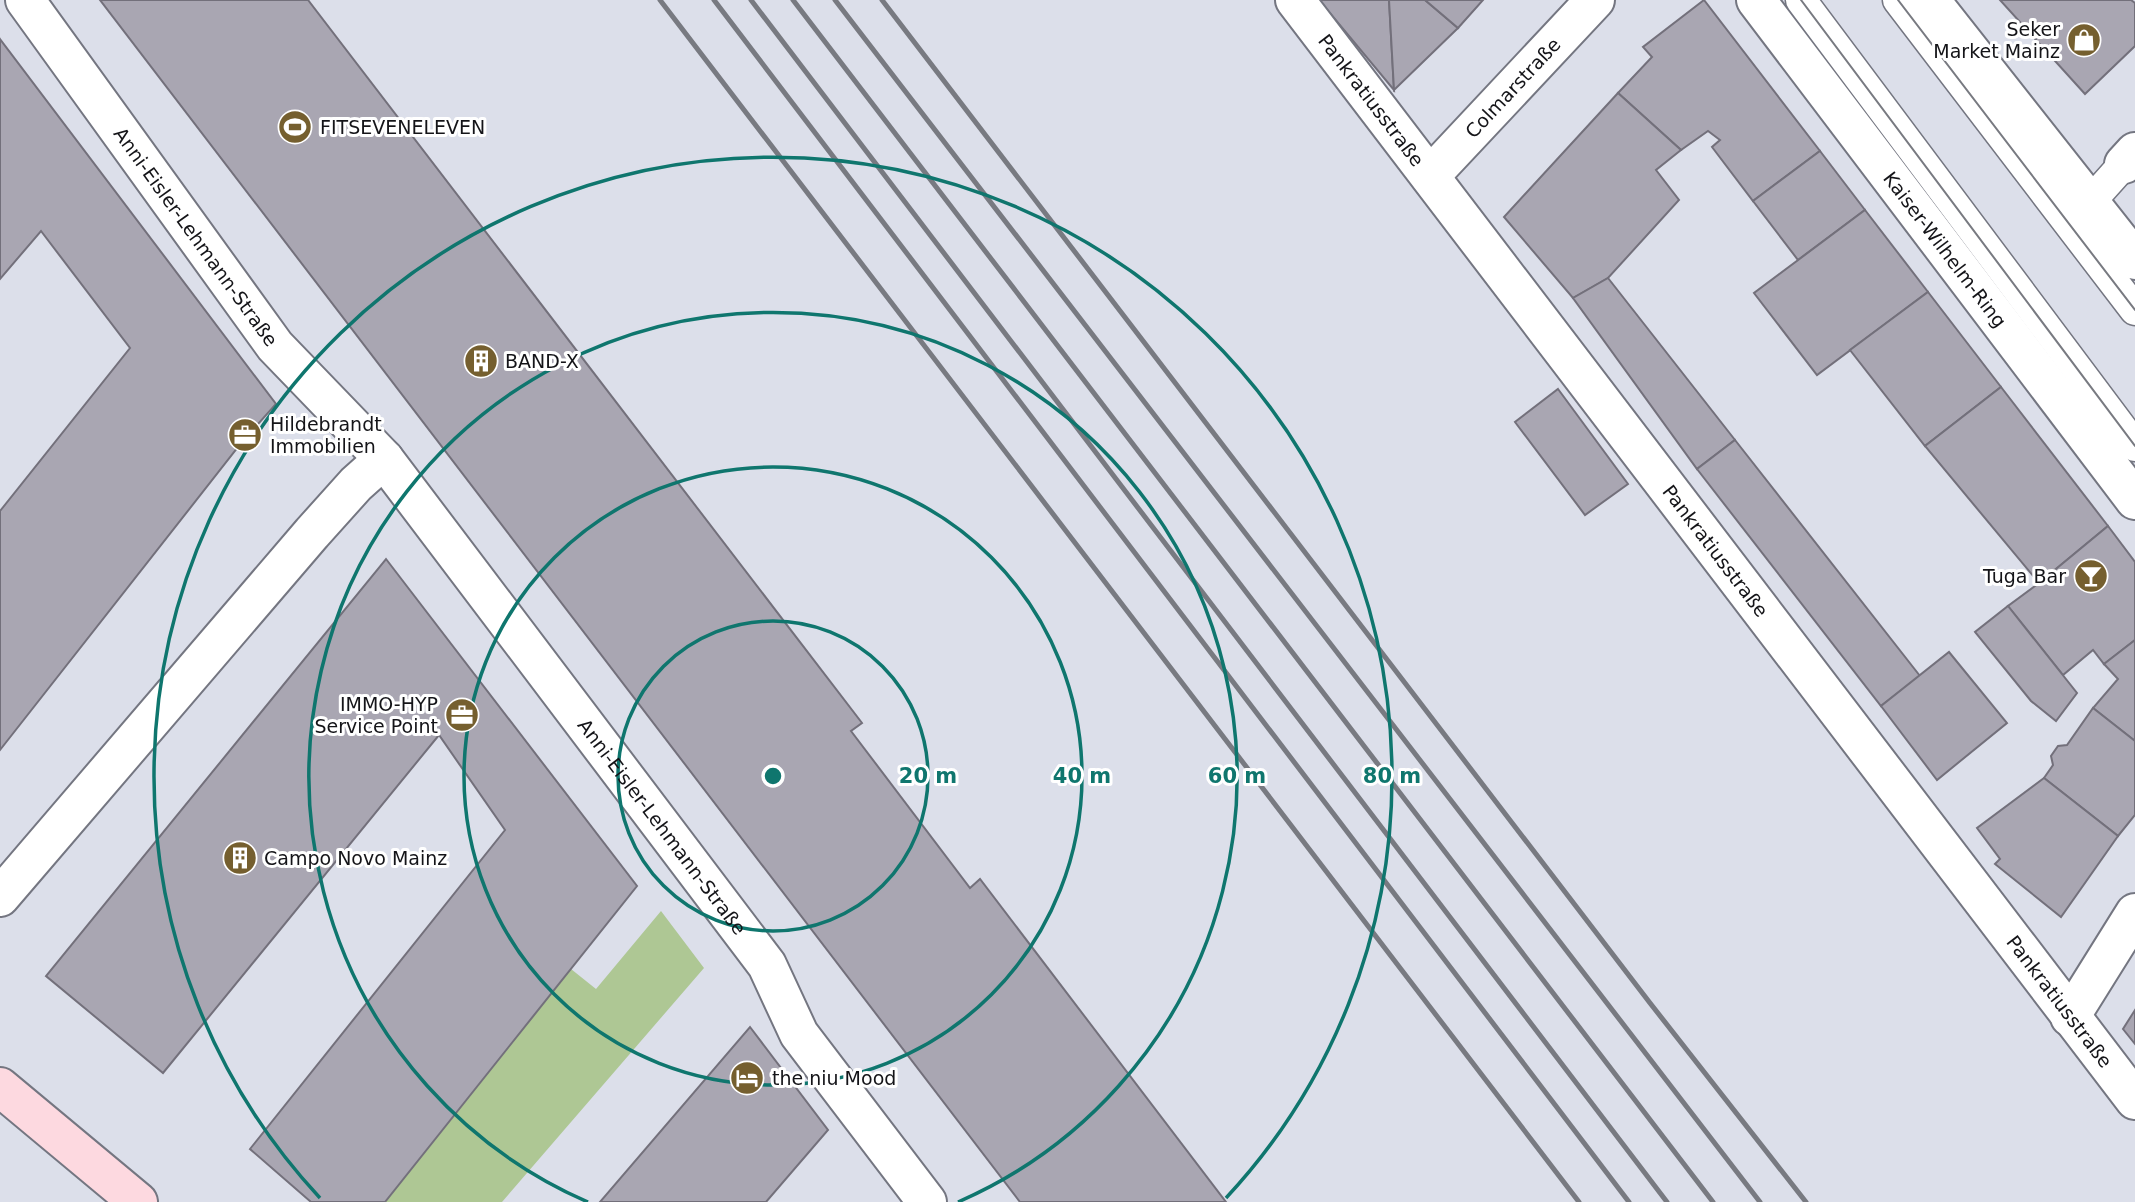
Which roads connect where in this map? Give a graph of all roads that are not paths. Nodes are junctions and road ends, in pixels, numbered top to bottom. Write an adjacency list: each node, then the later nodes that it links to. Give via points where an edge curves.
1 (25, 0): 14 (street, Anni-Eisler-Lehmann-Straße, via 275,346)
2 (1295, 0): 9 (street, Pankratiusstraße)
3 (1595, 0): 9 (street, Colmarstraße)
4 (1756, 0): 15 (street, Kaiser-Wilhelm-Ring)
5 (1801, 0): 13 (lane, Kaiser-Wilhelm-Ring)
6 (1898, 0): 12 (lane)
7 (1930, 0): 10 (street)
8 (2130, 158): 10 (lane)
9 (1430, 176): 18 (street, Pankratiusstraße)
10 (2090, 202): 11 (street)
11 (2135, 260)
12 (2135, 310)
13 (2135, 446)
14 (384, 459): 16 (street, via 325,518); 22 (street, Anni-Eisler-Lehmann-Straße, via 767,965 799,1034)
15 (2135, 500)
16 (0, 897)
17 (2135, 913): 18 (street)
18 (2070, 1017): 20 (street, Pankratiusstraße)
19 (0, 1087): 21 (main road)
20 (2135, 1100)
21 (138, 1202)
22 (927, 1202)

